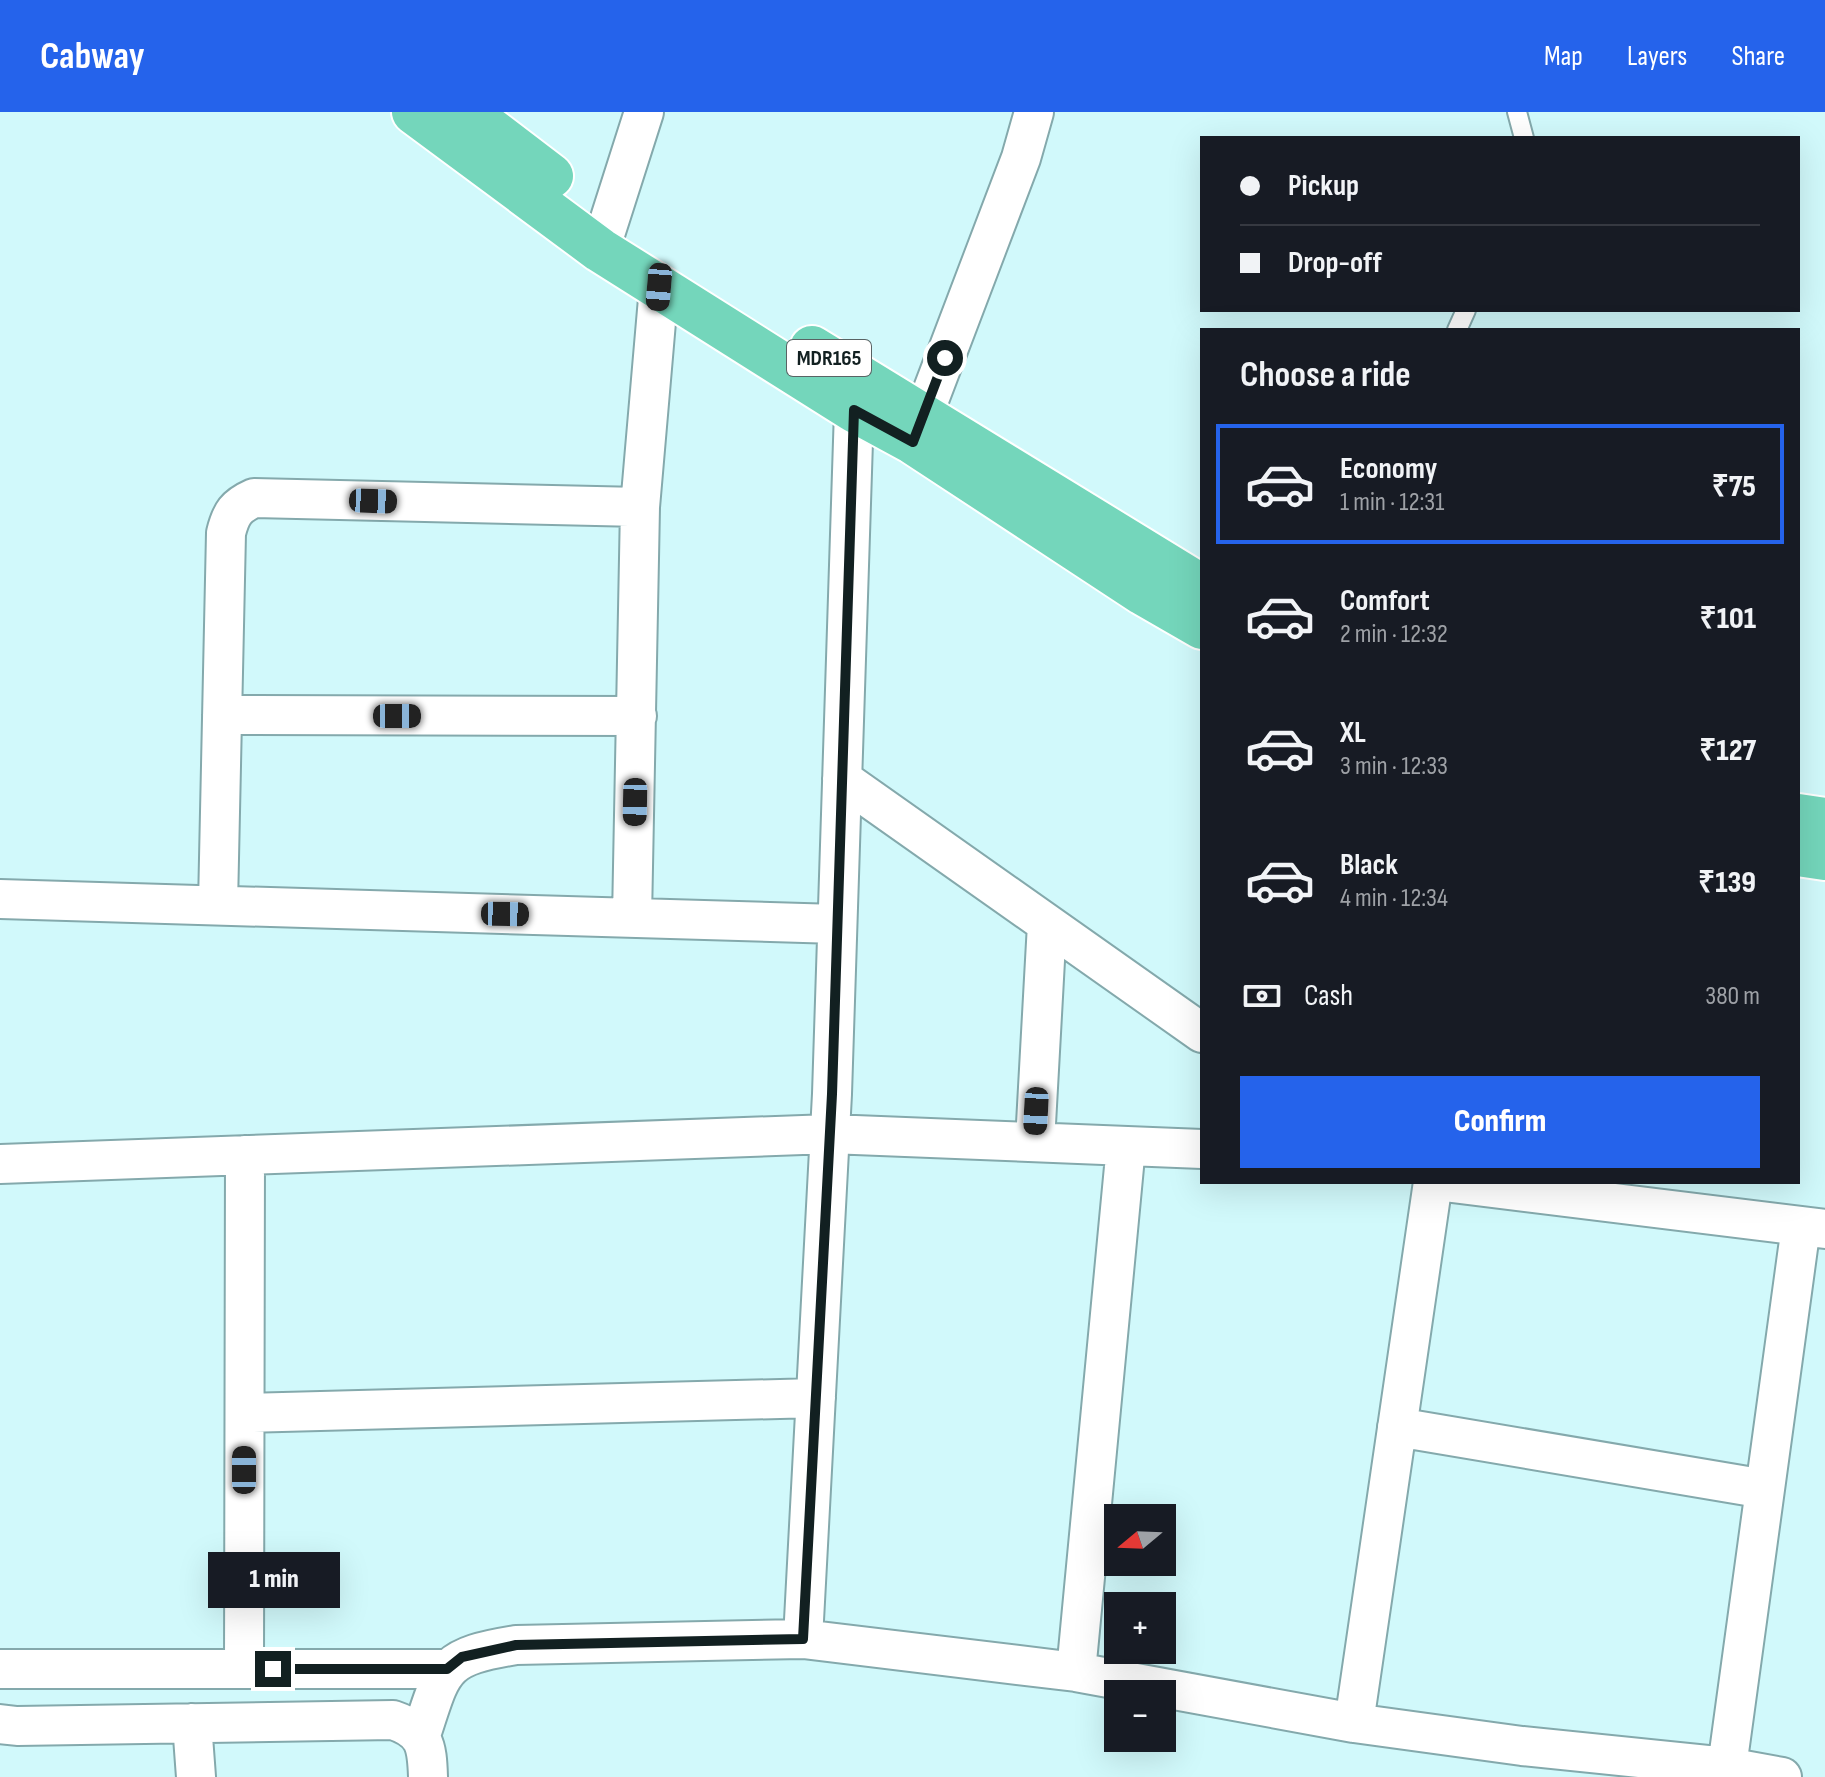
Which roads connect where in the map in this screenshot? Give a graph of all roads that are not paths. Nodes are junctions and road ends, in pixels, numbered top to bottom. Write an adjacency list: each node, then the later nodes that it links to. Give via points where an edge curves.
1 (414, 112): 7 (main road, MDR165)
2 (467, 112): 7 (main road, MDR165)
3 (644, 112): 7 (street)
4 (1034, 112): 10 (street)
5 (1517, 112): 6 (lane)
6 (1523, 136)
7 (606, 236): 8 (main road, MDR165); 10 (main road, MDR165, via 696,278)
8 (659, 287): 9 (main road, MDR165); 11 (street)
9 (854, 410): 10 (main road, MDR165); 16 (street)
10 (918, 429): 12 (main road, MDR165); 13 (main road, MDR165, via 1143,593)
11 (640, 507): 14 (street, via 254,498 238,505 226,533); 15 (street)
12 (1200, 586)
13 (1200, 626)
14 (222, 715): 15 (street); 22 (street)
15 (637, 716): 23 (street)
16 (842, 779): 24 (street); 25 (street)
17 (1800, 816): 18 (main road)
18 (1825, 820)
19 (1800, 854): 20 (main road)
20 (1825, 858)
21 (0, 899): 22 (street)
22 (218, 905): 23 (street)
23 (632, 918): 24 (street)
24 (837, 924): 27 (street)
25 (1047, 924): 26 (street); 28 (street)
26 (1200, 1032)
27 (830, 1134): 28 (street); 31 (street); 36 (street)
28 (1035, 1142): 29 (street)
29 (1126, 1146): 30 (street); 44 (street)
30 (1200, 1149)
31 (245, 1155): 32 (street); 37 (street)
32 (0, 1164)
33 (1433, 1184): 38 (street)
34 (1460, 1184): 35 (street)
35 (1813, 1228): 39 (street)
36 (816, 1398): 37 (street); 40 (street)
37 (245, 1413): 42 (street)
38 (1397, 1427): 39 (street); 46 (street)
39 (1765, 1489): 49 (street)
40 (803, 1639): 43 (street, via 516,1645 462,1657); 44 (street)
41 (0, 1669): 42 (street)
42 (244, 1669): 43 (street)
43 (447, 1669): 48 (street)
44 (1076, 1672): 46 (street)
45 (192, 1723): 47 (street); 48 (street, via 393,1720); 50 (street)
46 (1354, 1723): 49 (street)
47 (0, 1724)
48 (421, 1735): 51 (street)
49 (1727, 1767): 52 (street)
50 (196, 1777)
51 (428, 1777)
52 (1782, 1777)

